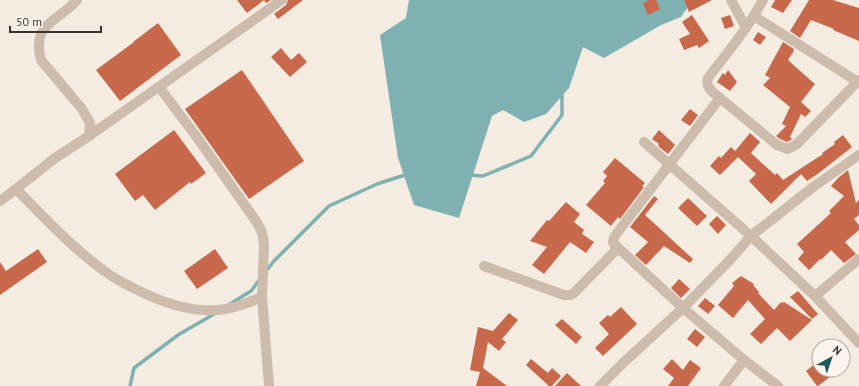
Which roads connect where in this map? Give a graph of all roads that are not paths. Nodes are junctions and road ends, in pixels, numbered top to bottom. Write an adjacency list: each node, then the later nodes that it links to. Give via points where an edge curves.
1 (77, 0): 10 (street, via 43,31 39,40 39,51 42,60 82,109 90,123)
2 (282, 0): 8 (street)
3 (731, 0): 6 (street)
4 (763, 0): 5 (street)
5 (754, 16): 6 (street); 7 (street)
6 (746, 28): 9 (street, via 706,83)
7 (858, 81): 9 (street, via 797,144 788,149 777,145)
8 (159, 86): 10 (street); 21 (street, via 261,230 264,246)
9 (720, 98): 13 (street)
10 (89, 136): 14 (street, via 55,158)
11 (644, 142): 13 (street)
12 (859, 155): 16 (street)
13 (670, 164): 16 (street); 17 (street, via 613,239)
14 (16, 189): 15 (street); 21 (street, via 77,250 111,276 163,302 203,311 238,306)
15 (0, 201)
16 (751, 236): 20 (street); 22 (street)
17 (618, 248): 19 (street, via 570,295); 22 (street)
18 (859, 259): 20 (street)
19 (484, 266)
20 (815, 296): 23 (street)
21 (262, 297): 25 (street)
22 (683, 308): 24 (street); 26 (street)
23 (859, 343)
24 (744, 360): 27 (street); 28 (street)
25 (269, 386)
26 (600, 386)
27 (724, 386)
28 (778, 386)

